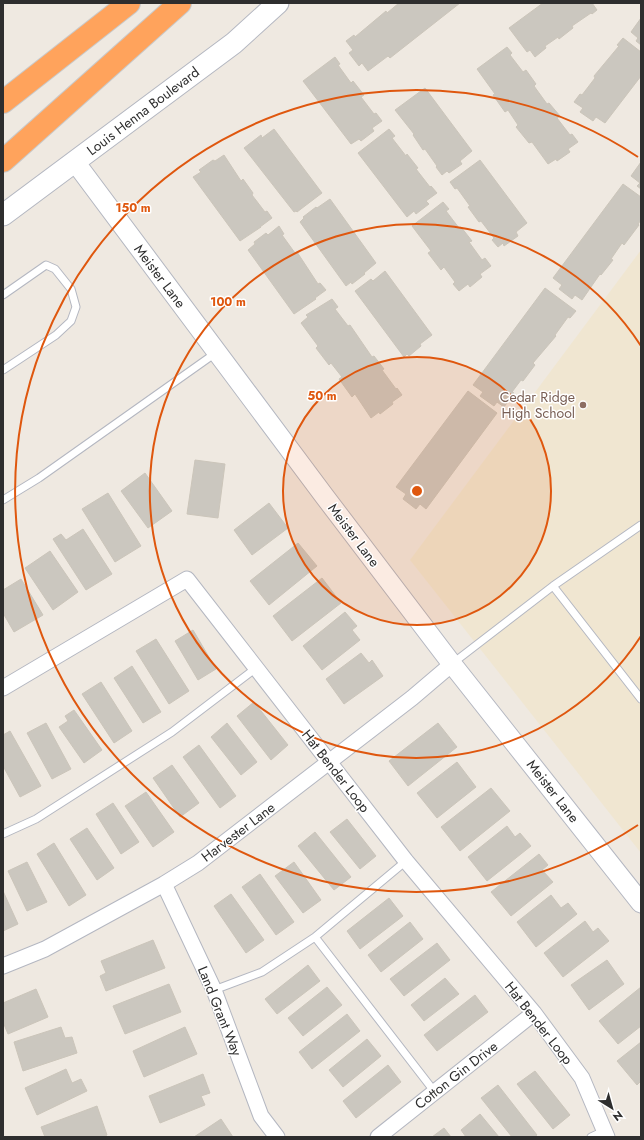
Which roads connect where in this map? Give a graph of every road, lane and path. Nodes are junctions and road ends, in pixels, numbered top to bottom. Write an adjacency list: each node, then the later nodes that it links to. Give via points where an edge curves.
1 (129, 3): 4 (highway)
2 (180, 3): 5 (highway)
3 (278, 3): 6 (main road, Louis Henna Boulevard, via 234,43)
4 (3, 102)
5 (3, 161)
6 (75, 162): 7 (main road, Louis Henna Boulevard); 9 (street, Meister Lane)
7 (3, 215)
8 (3, 295): 10 (lane, via 46,265 55,269 71,289 76,307 71,321 56,335)
9 (217, 352): 11 (lane, via 39,478); 14 (street, Meister Lane)
10 (3, 370)
11 (3, 500)
12 (641, 525): 13 (lane)
13 (553, 586): 14 (lane); 17 (lane)
14 (452, 664): 18 (street, Harvester Lane); 22 (street, Meister Lane)
15 (256, 668): 16 (street, Hat Bender Loop, via 187,579); 18 (street, Hat Bender Loop); 19 (lane, via 172,732 36,819)
16 (3, 688)
17 (641, 699)
18 (330, 762): 20 (street, Hat Bender Loop); 21 (street, Harvester Lane, via 198,863)
19 (3, 834)
20 (406, 861): 23 (lane); 26 (street, Hat Bender Loop)
21 (164, 884): 24 (street, Harvester Lane, via 45,949); 25 (street, Land Grant Way)
22 (641, 903)
23 (315, 937): 25 (lane, via 262,972); 27 (lane)
24 (3, 966)
25 (214, 990): 29 (street, Land Grant Way, via 261,1116)
26 (534, 1013): 27 (street, Cotton Gin Drive); 28 (street, Hat Bender Loop, via 582,1078)
27 (434, 1091): 30 (street, Cotton Gin Drive)
28 (601, 1135)
29 (277, 1137)
30 (378, 1137)

